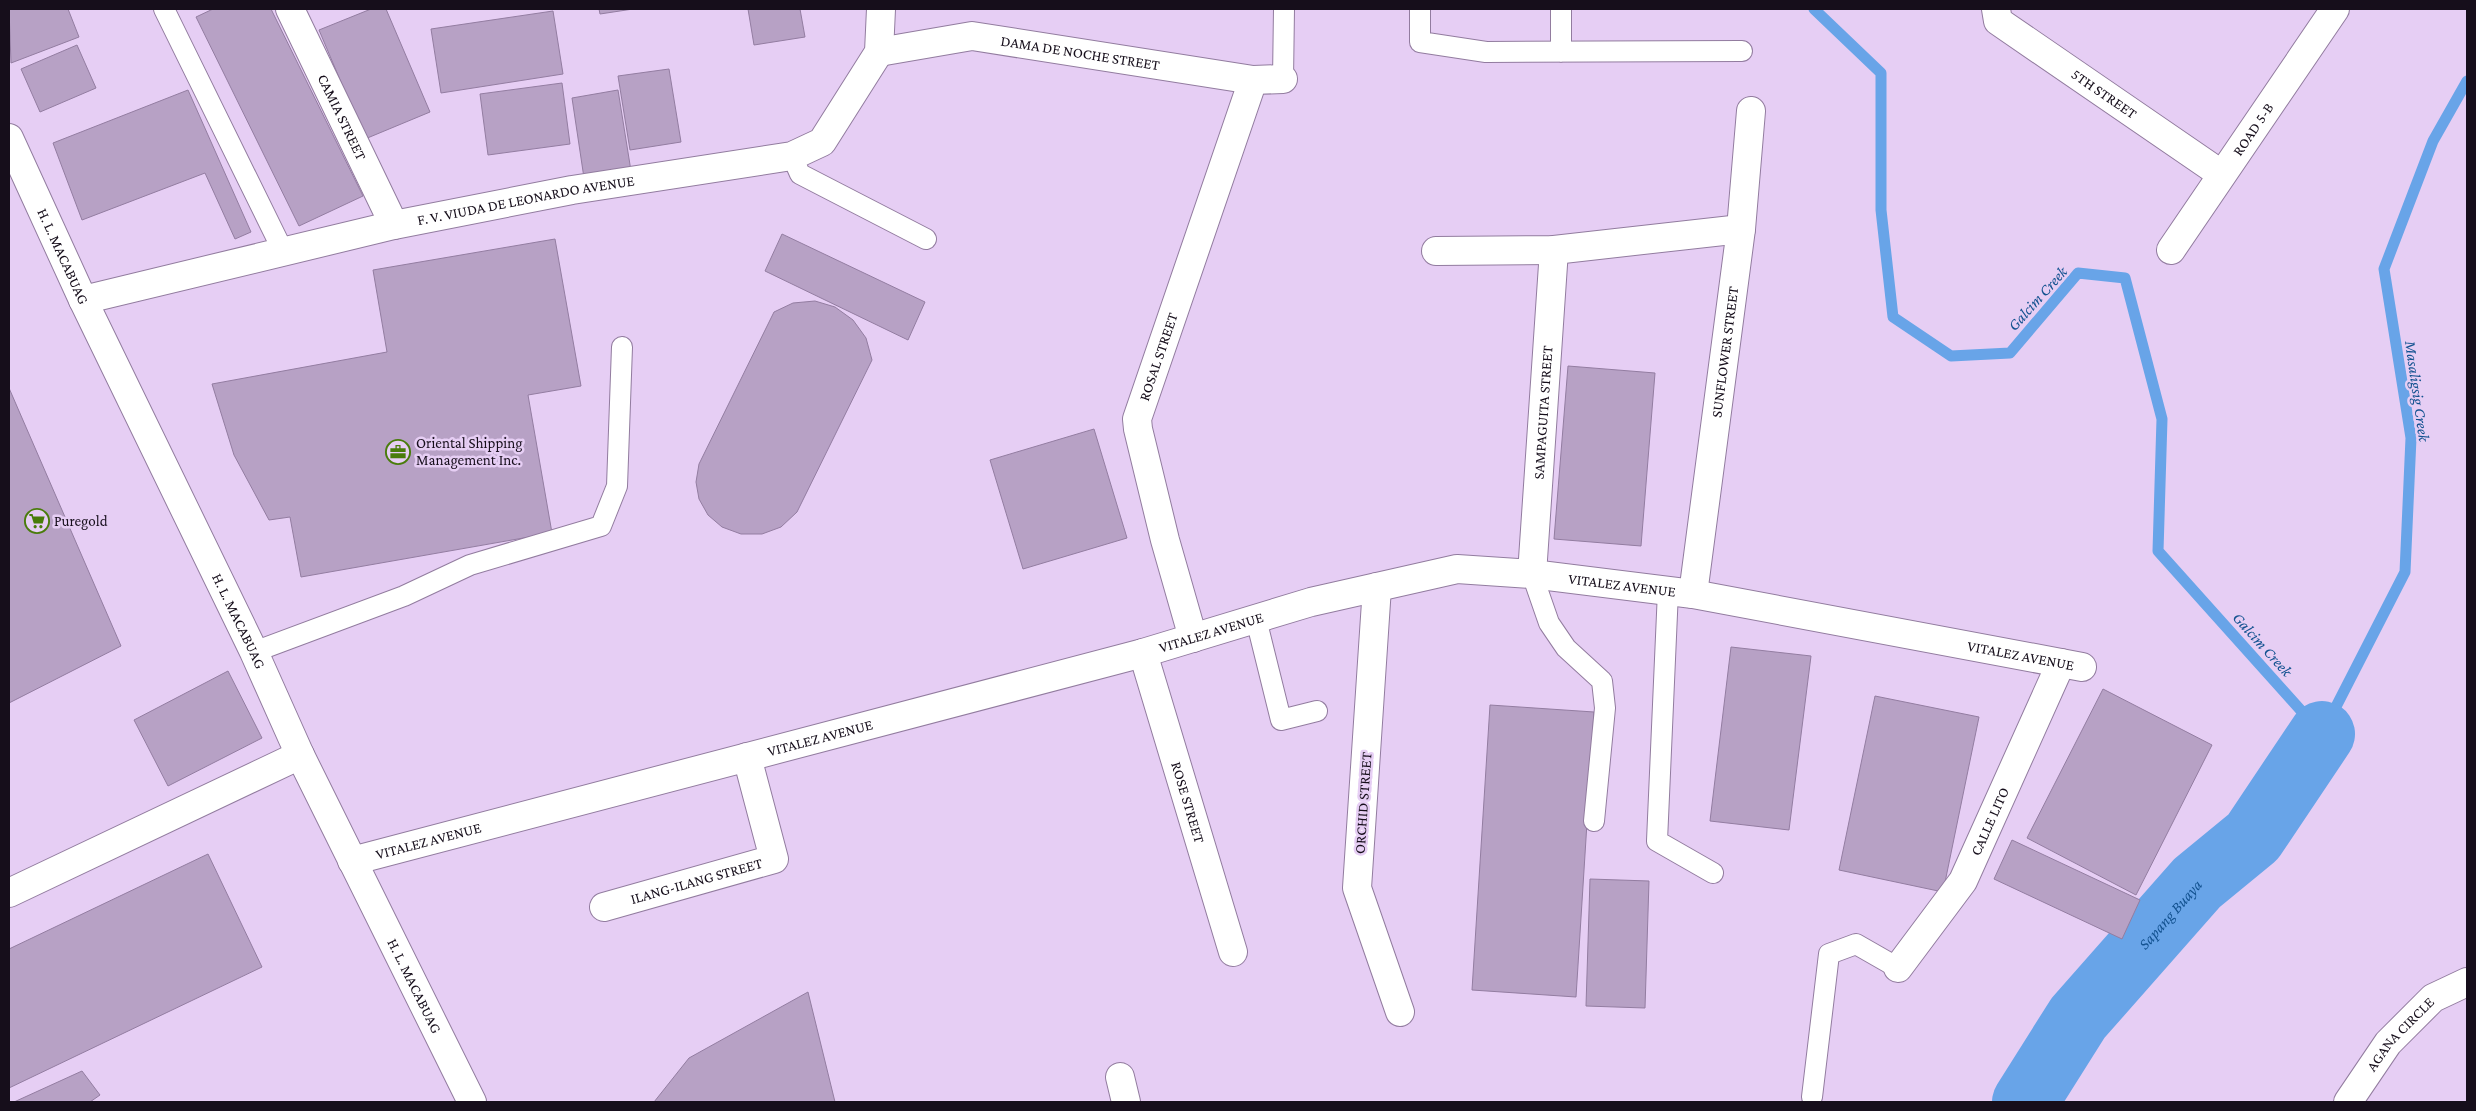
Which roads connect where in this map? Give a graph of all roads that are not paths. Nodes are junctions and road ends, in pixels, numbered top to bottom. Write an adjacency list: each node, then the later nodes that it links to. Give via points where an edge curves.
1 (164, 9): 23 (lane)
2 (290, 9): 18 (street, CAMIA STREET)
3 (881, 9): 10 (street, F. V. VIUDA DE LEONARDO AVENUE)
4 (1284, 9): 12 (lane)
5 (1420, 9): 11 (lane, via 1420,42 1486,52)
6 (1562, 9): 11 (lane)
7 (1996, 9): 17 (street, 5TH STREET, via 1998,21)
8 (2335, 9): 17 (street, ROAD 5-B)
9 (1742, 51): 11 (lane)
10 (879, 52): 13 (street, DAMA DE NOCHE STREET, via 972,36); 16 (street, F. V. VIUDA DE LEONARDO AVENUE, via 822,142)
11 (1561, 52)
12 (1283, 79): 13 (street, DAMA DE NOCHE STREET)
13 (1253, 80): 31 (street, ROSAL STREET, via 1137,419 1165,540)
14 (1751, 111): 19 (street, SUNFLOWER STREET)
15 (9, 138): 25 (street, H. L. MACABUAG)
16 (792, 156): 18 (street, F. V. VIUDA DE LEONARDO AVENUE, via 572,190); 20 (lane, via 800,174)
17 (2221, 174): 22 (street, ROAD 5-B)
18 (394, 225): 23 (street, F. V. VIUDA DE LEONARDO AVENUE)
19 (1741, 228): 21 (street); 29 (street, SUNFLOWER STREET)
20 (926, 239)
21 (1554, 250): 24 (street); 27 (street, SAMPAGUITA STREET)
22 (2171, 250)
23 (283, 251): 25 (street, F. V. VIUDA DE LEONARDO AVENUE)
24 (1436, 251)
25 (83, 300): 32 (street, H. L. MACABUAG)
26 (622, 347): 32 (lane, via 617,486 601,526 470,565 404,596)
27 (1532, 574): 28 (street, VITALEZ AVENUE, via 1457,568); 29 (street, VITALEZ AVENUE); 38 (lane, via 1549,623 1566,648 1602,681 1605,708)
28 (1377, 587): 30 (street, VITALEZ AVENUE); 46 (street, ORCHID STREET, via 1357,888)
29 (1680, 593): 34 (street, VITALEZ AVENUE); 40 (lane, via 1658,840)
30 (1256, 619): 31 (street, VITALEZ AVENUE); 35 (lane, via 1281,720)
31 (1193, 638): 33 (street, VITALEZ AVENUE)
32 (254, 652): 36 (street, H. L. MACABUAG)
33 (1143, 653): 37 (street, VITALEZ AVENUE); 43 (street, ROSE STREET)
34 (2072, 665): 44 (street, CALLE LITO, via 1963,881)
35 (1316, 711)
36 (300, 755): 39 (street, H. L. MACABUAG); 41 (street)
37 (747, 757): 39 (street, VITALEZ AVENUE); 42 (street, ILANG-ILANG STREET, via 774,859)
38 (1594, 821)
39 (352, 861): 48 (street, H. L. MACABUAG)
40 (1713, 873)
41 (9, 893)
42 (604, 907)
43 (1233, 952)
44 (1898, 968): 47 (lane, via 1856,944 1828,954)
45 (2467, 982): 49 (street, AGANA CIRCLE, via 2433,998 2388,1044)
46 (1400, 1012)
47 (1812, 1097)
48 (472, 1102)
49 (2348, 1102)

